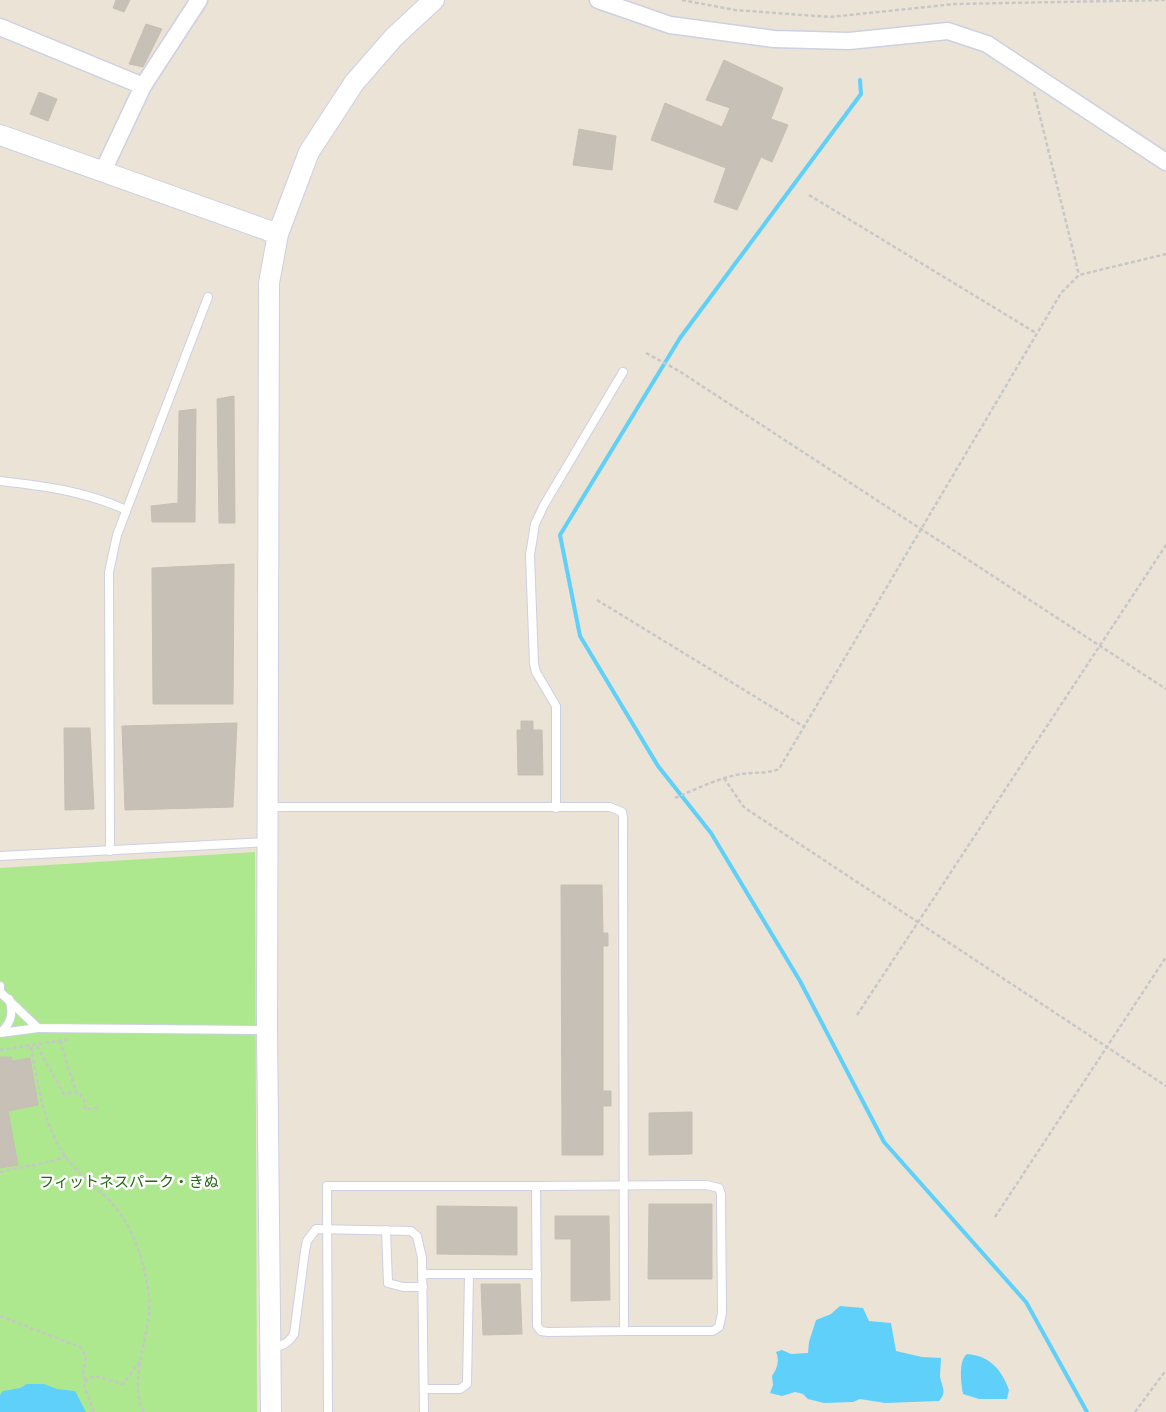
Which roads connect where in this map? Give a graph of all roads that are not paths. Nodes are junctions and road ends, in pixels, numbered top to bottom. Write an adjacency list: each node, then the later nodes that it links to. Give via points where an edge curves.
1 (199, 0): 7 (street)
2 (434, 0): 11 (street, via 394,37 354,83 309,152)
3 (598, 0): 6 (street, via 670,25)
4 (629, 0): 6 (street)
5 (0, 27): 7 (street)
6 (703, 30): 9 (street, via 774,39 849,41 948,31 987,44)
7 (143, 86): 10 (street)
8 (0, 135): 10 (street)
9 (1166, 162)
10 (103, 171): 11 (street)
11 (278, 234): 16 (street, via 269,283)
12 (208, 297): 15 (lane)
13 (623, 372): 17 (lane, via 544,505 531,539 534,664 556,706)
14 (0, 481): 15 (lane, via 61,488 99,498)
15 (126, 510): 19 (lane, via 116,535 110,572)
16 (269, 807): 17 (lane); 18 (street)
17 (556, 808): 27 (lane, via 617,808 622,812)
18 (269, 842): 19 (lane); 25 (street)
19 (110, 850): 20 (lane)
20 (0, 856)
21 (0, 986): 22 (lane)
22 (0, 992): 23 (lane)
23 (9, 999): 24 (lane); 26 (lane, via 12,1015)
24 (38, 1028): 25 (lane); 26 (lane)
25 (267, 1030): 36 (street)
26 (0, 1033)
27 (623, 1185): 28 (lane); 35 (lane); 35 (lane, via 706,1185 719,1188 722,1313 719,1327 713,1331)
28 (536, 1186): 29 (lane, via 327,1186); 32 (lane)
29 (327, 1228): 30 (lane); 36 (lane, via 316,1229 307,1240 294,1334 282,1346); 39 (lane)
30 (386, 1230): 31 (lane, via 411,1231 417,1236 421,1245); 34 (lane, via 388,1283)
31 (423, 1274): 33 (lane); 34 (lane)
32 (537, 1274): 33 (lane); 35 (lane, via 537,1326 541,1331)
33 (469, 1275): 37 (lane, via 467,1384 460,1390)
34 (423, 1287): 37 (lane)
35 (624, 1331)
36 (271, 1347): 38 (street)
37 (424, 1389): 40 (lane)
38 (271, 1412)
39 (328, 1412)
40 (424, 1412)

